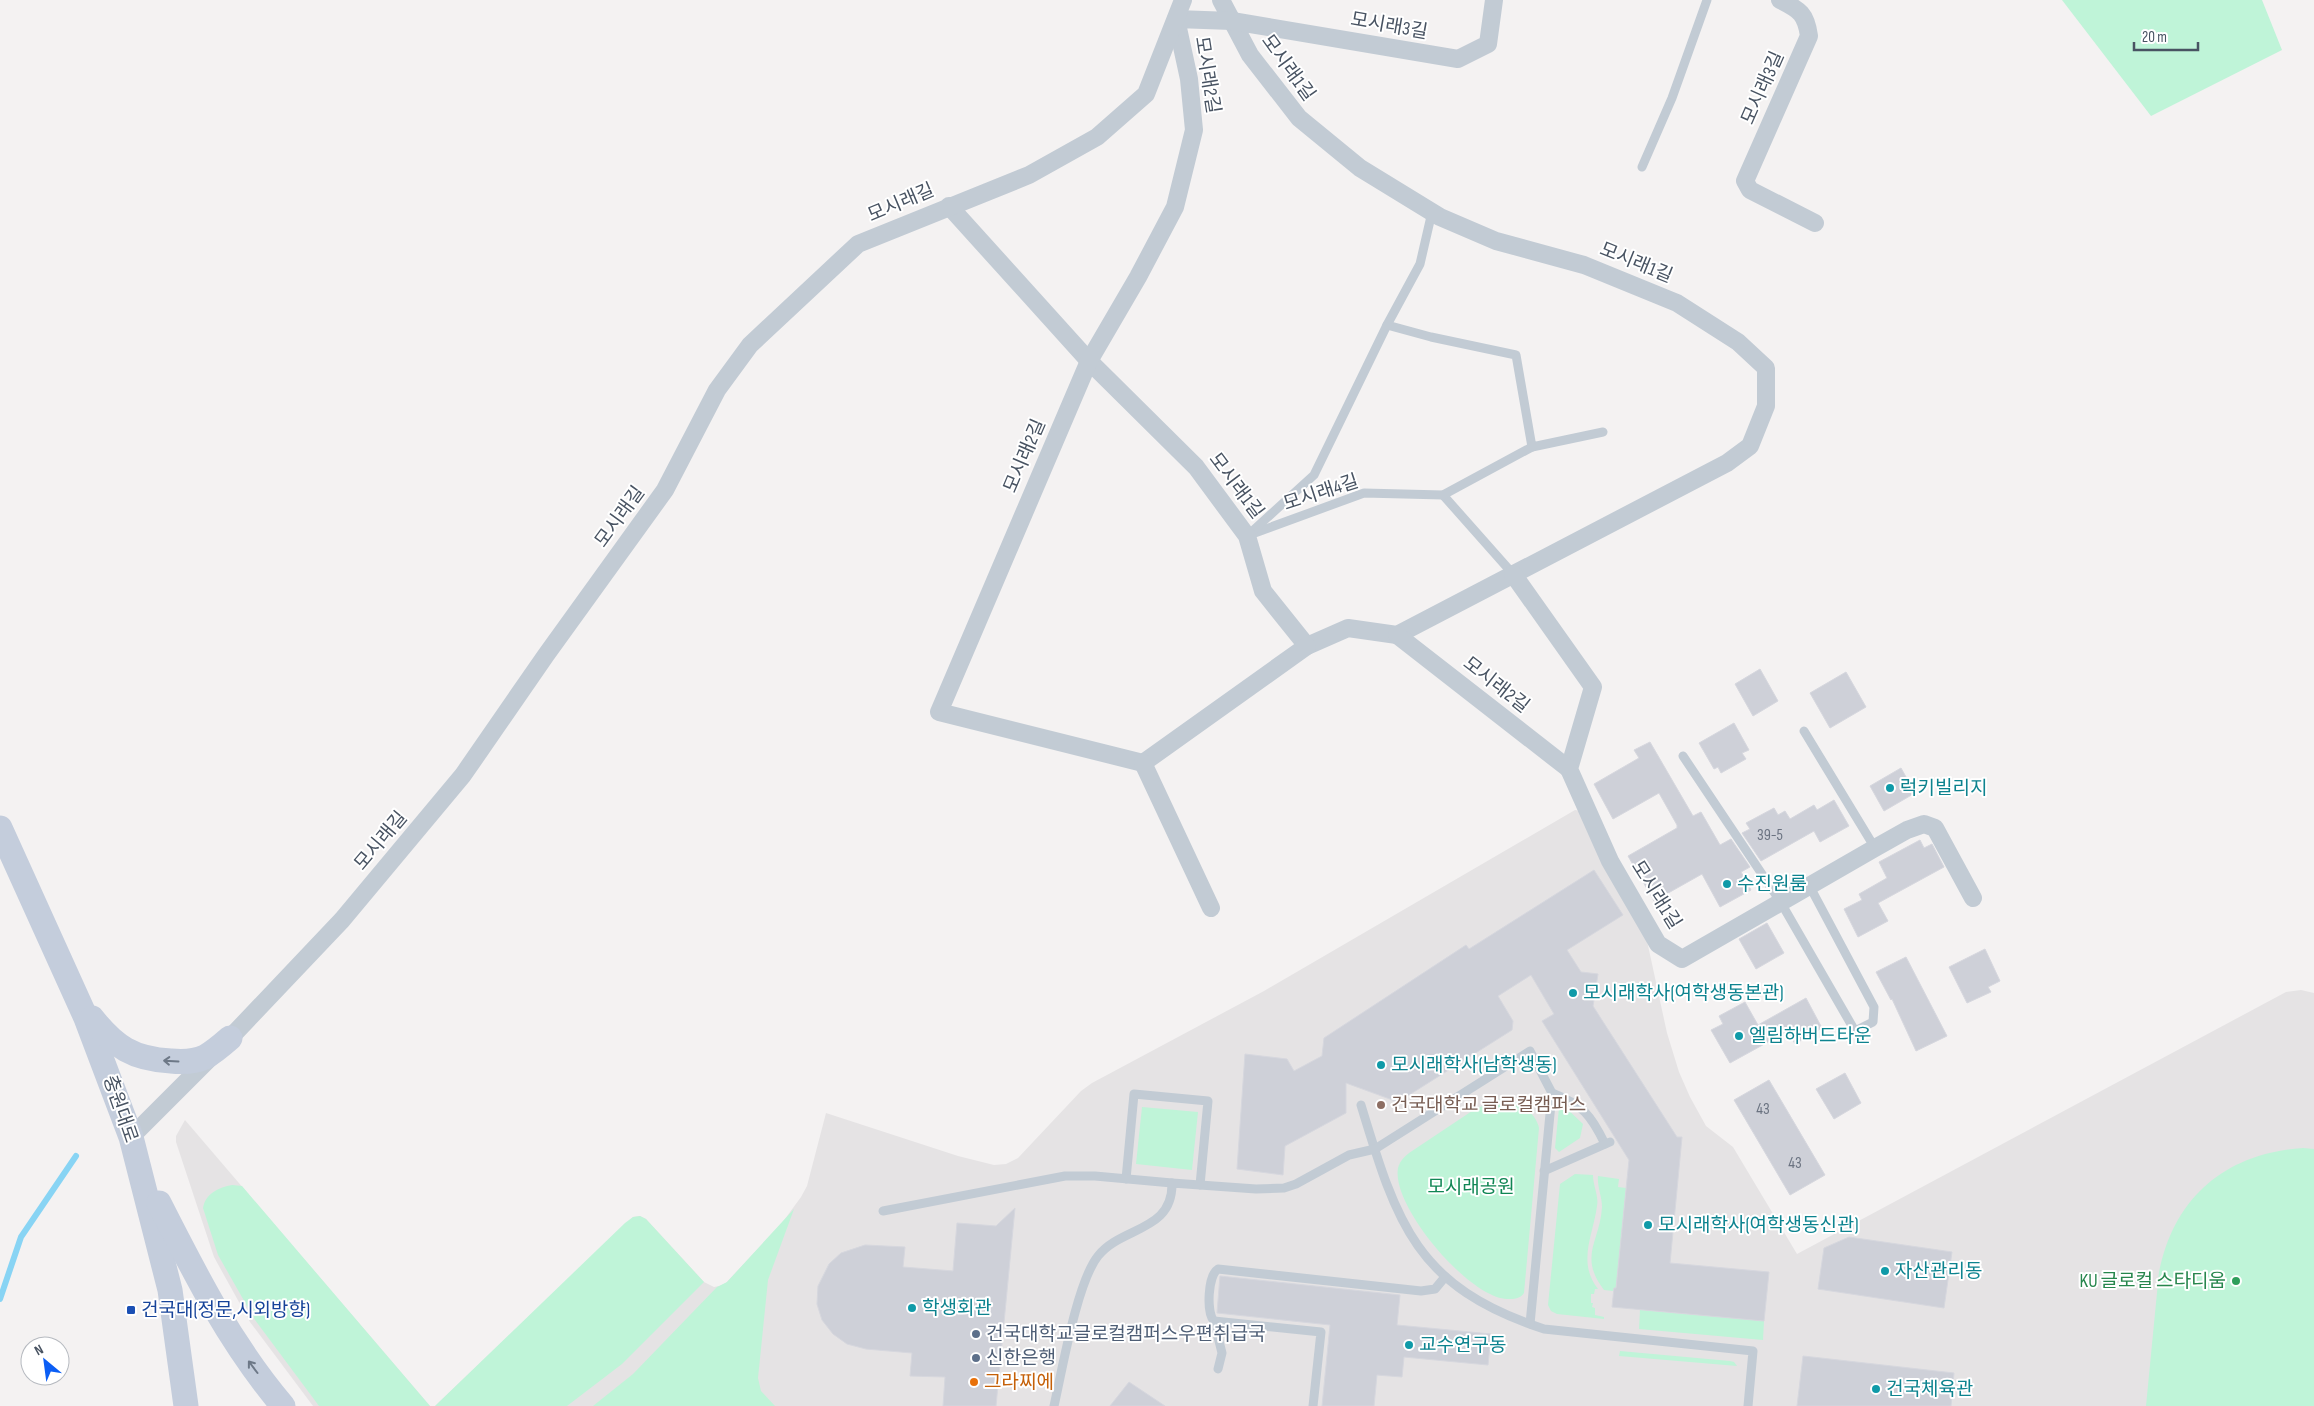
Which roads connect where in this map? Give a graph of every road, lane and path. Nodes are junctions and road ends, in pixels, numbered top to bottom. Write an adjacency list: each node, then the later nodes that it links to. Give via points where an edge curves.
1 (1183, 0): 6 (street, 모시래길)
2 (1221, 0): 7 (street, 모시래1길)
3 (1494, 0): 7 (street, 모시래3길, via 1488,44 1458,59)
4 (1707, 0): 8 (lane, via 1672,98)
5 (1780, 0): 11 (street, 모시래3길, via 1802,13 1808,22 1809,36 1745,181 1750,190)
6 (1176, 19): 7 (street, 모시래3길); 9 (street, 모시래길, via 1146,94 1096,137 1029,175); 13 (street, 모시래2길, via 1190,79 1194,130 1175,207)
7 (1232, 21): 10 (street, 모시래1길, via 1250,55 1299,118 1360,168)
8 (1642, 167)
9 (948, 206): 13 (street, 모시래1길); 32 (street, 모시래길, via 858,244 750,345 717,390 665,490 463,775 342,920)
10 (1432, 212): 12 (lane, 모시래4길, via 1420,264); 18 (street, 모시래1길, via 1496,241 1584,265 1677,302 1738,342 1766,368 1766,406 1750,446 1726,463)
11 (1815, 223)
12 (1387, 325): 15 (lane, via 1516,355); 17 (lane, 모시래4길, via 1314,475)
13 (1089, 361): 17 (street, 모시래1길, via 1196,467); 23 (street, 모시래2길, via 939,712)
14 (1602, 432): 15 (lane, 모시래4길)
15 (1532, 447): 16 (lane, 모시래4길)
16 (1443, 495): 17 (lane, 모시래4길, via 1364,493); 18 (lane)
17 (1247, 536): 20 (street, 모시래1길, via 1263,591)
18 (1513, 574): 19 (street, 모시래1길); 24 (street, via 1594,687)
19 (1397, 635): 20 (street, via 1348,628); 24 (street, 모시래2길)
20 (1307, 646): 23 (street)
21 (1804, 731): 26 (lane)
22 (1684, 756): 29 (lane)
23 (1143, 763): 30 (street)
24 (1569, 768): 29 (street, 모시래1길, via 1610,861 1658,944 1682,959)
25 (0, 828): 31 (street, 충원대로)
26 (1875, 848): 27 (street, 모시래1길); 28 (street, 모시래1길, via 1924,824 1936,828)
27 (1809, 885): 29 (street, 모시래1길); 29 (lane, via 1874,1007 1872,1022 1854,1032)
28 (1972, 898)
29 (1780, 901)
30 (1211, 908)
31 (76, 998): 32 (street, one-way to 31, via 201,1058 181,1062 150,1060 119,1046); 35 (street, 충원대로, via 108,1072)
32 (230, 1038): 35 (street, 모시래길)
33 (1552, 1093): 36 (lane, via 1530,1051); 38 (lane); 38 (lane, via 1572,1101 1585,1111 1608,1143)
34 (1361, 1105): 36 (lane)
35 (131, 1137): 37 (street, 충원대로)
36 (1375, 1149): 41 (lane, via 1349,1155 1284,1188); 43 (lane, via 1401,1221)
37 (139, 1163): 47 (street, 충원대로, via 170,1290); 48 (street, one-way to 37, via 216,1312)
38 (1544, 1171): 45 (lane)
39 (1126, 1179): 40 (lane); 41 (lane, via 1134,1094 1208,1102); 42 (lane, via 1046,1178)
40 (1172, 1183): 41 (lane); 49 (lane, via 1170,1205 1161,1216 1110,1245 1092,1265 1078,1303)
41 (1200, 1185)
42 (883, 1211)
43 (1445, 1278): 44 (lane, via 1435,1289 1421,1291 1218,1269 1212,1274 1209,1309); 45 (lane, via 1478,1301)
44 (1214, 1321): 46 (lane, via 1222,1353); 50 (lane, via 1321,1332)
45 (1530, 1324): 51 (lane, via 1556,1331 1753,1351)
46 (1218, 1369)
47 (186, 1406)
48 (283, 1406)
49 (1054, 1406)
50 (1313, 1406)
51 (1748, 1406)

